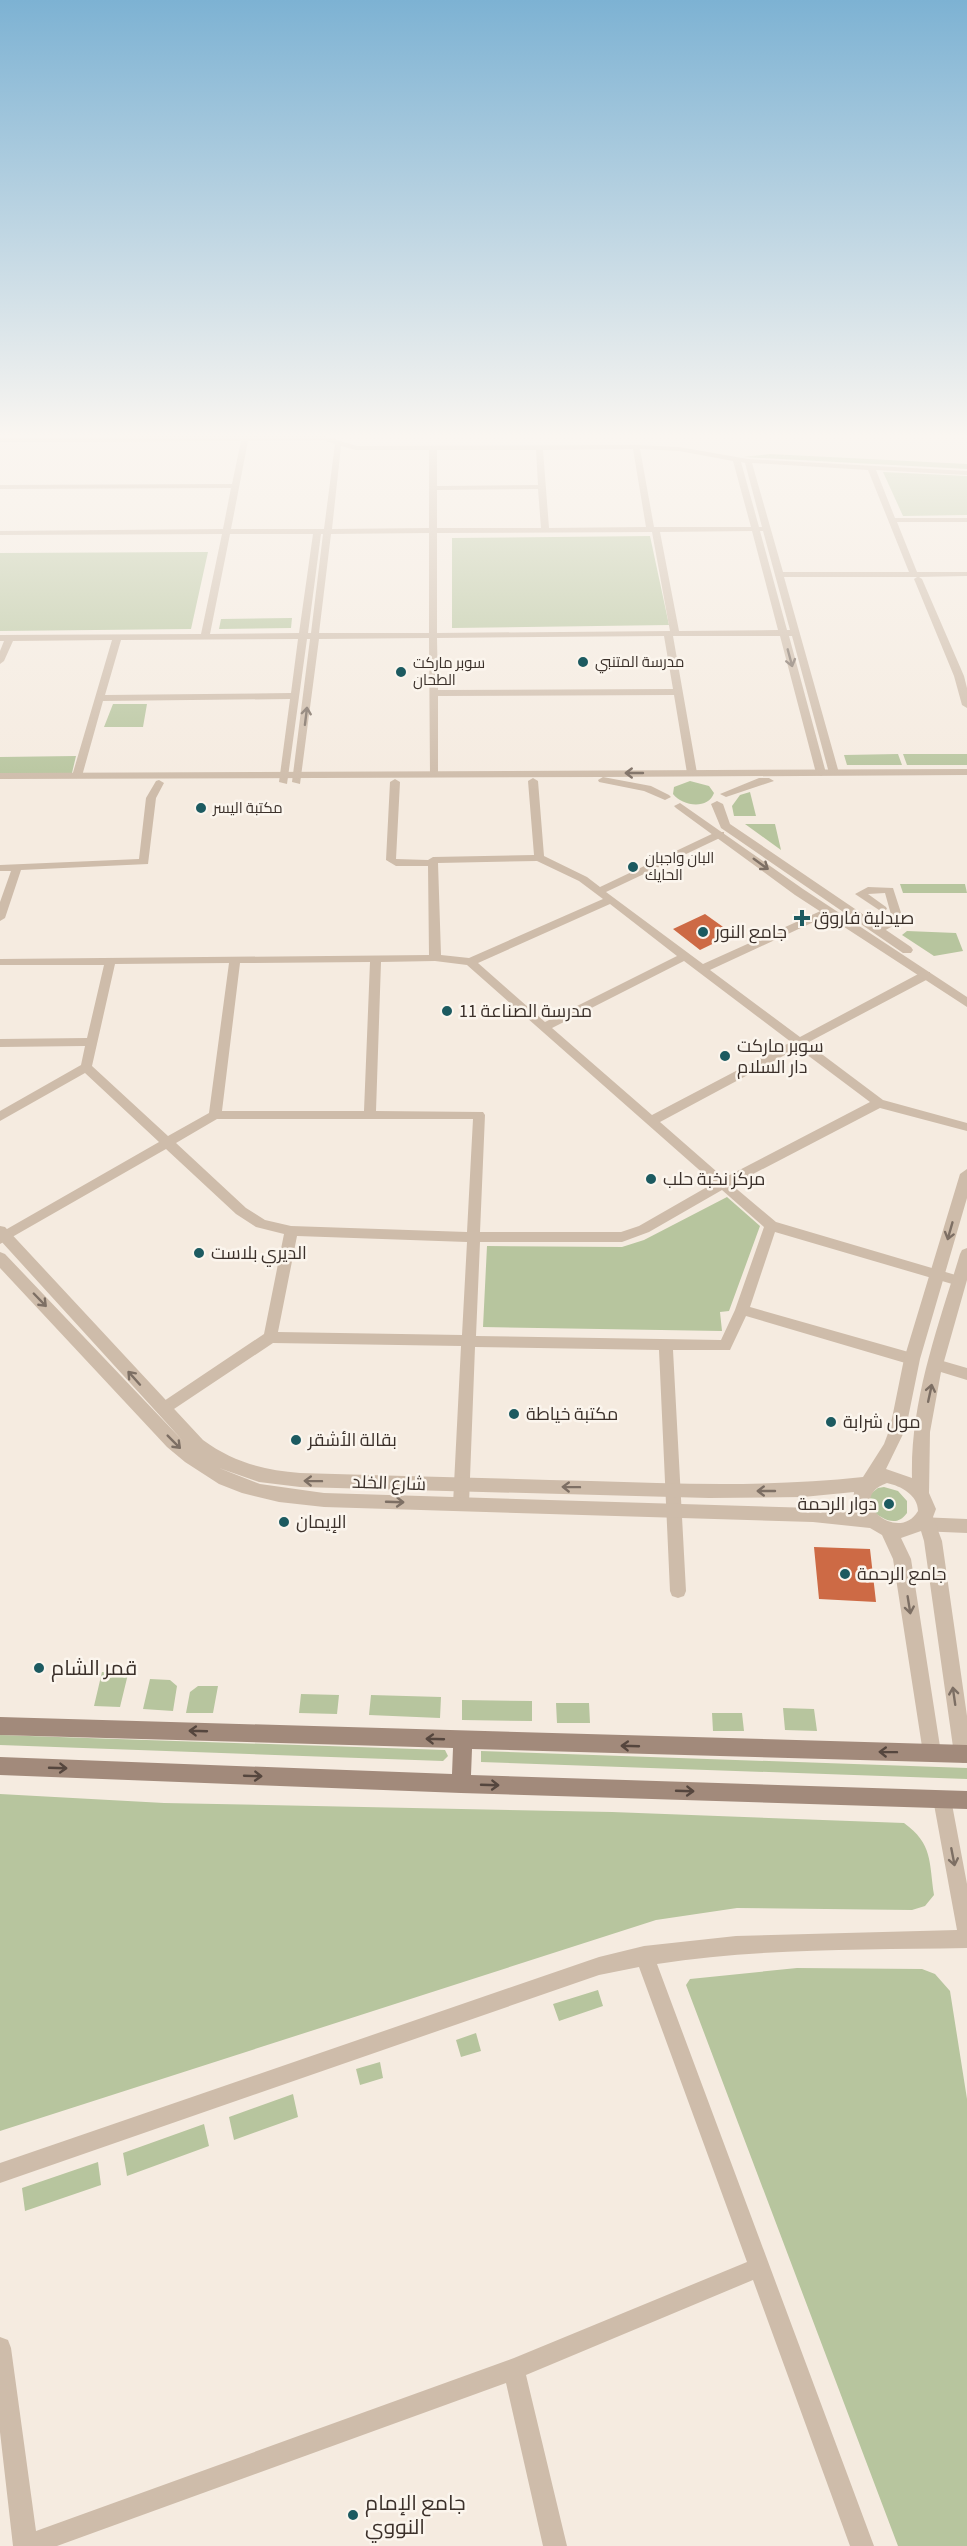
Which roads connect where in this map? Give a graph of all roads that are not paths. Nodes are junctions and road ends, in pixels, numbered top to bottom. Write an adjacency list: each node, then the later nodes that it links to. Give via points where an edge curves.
1 (222, 554): 19 (street)
2 (314, 554): 16 (street)
3 (325, 554): 17 (street)
4 (433, 554): 18 (street)
5 (657, 554): 15 (street)
6 (762, 554): 13 (street)
7 (774, 554): 11 (street)
8 (906, 554): 10 (street)
9 (967, 574): 10 (street)
10 (916, 577): 11 (street); 12 (street); 24 (street)
11 (780, 578): 14 (street)
12 (967, 579)
13 (783, 633): 14 (street); 15 (street); 33 (street, one-way to 33)
14 (795, 633): 34 (street)
15 (672, 634): 18 (street); 26 (street)
16 (303, 636): 17 (street); 19 (street); 28 (street)
17 (315, 636): 18 (street); 39 (street, one-way to 17)
18 (433, 636): 27 (street)
19 (205, 637): 22 (street)
20 (0, 638): 21 (street)
21 (10, 638): 22 (street); 23 (street)
22 (117, 638): 29 (street)
23 (0, 661)
24 (963, 676): 25 (street)
25 (965, 691): 30 (street)
26 (678, 692): 27 (street); 32 (street)
27 (433, 693): 35 (street)
28 (295, 696): 29 (street); 38 (street)
29 (100, 698): 37 (street)
30 (967, 705)
31 (967, 772): 34 (street)
32 (692, 773): 33 (street); 35 (street, one-way to 35); 46 (street, via 721,782); 47 (street, via 667,780 662,791)
33 (821, 773): 34 (street)
34 (834, 773)
35 (433, 774): 40 (street)
36 (0, 776): 37 (street)
37 (77, 776): 38 (street)
38 (284, 778): 39 (street); 44 (street)
39 (298, 778): 40 (street)
40 (382, 778): 43 (street)
41 (967, 779): 46 (street, via 759,781)
42 (534, 781): 43 (street); 47 (street, via 607,780); 51 (street)
43 (395, 782): 52 (street, via 391,860)
44 (159, 783): 45 (street); 53 (street, via 151,798 144,862)
45 (0, 784)
46 (726, 794): 49 (street)
47 (665, 796): 48 (street)
48 (680, 806): 49 (street); 50 (street)
49 (709, 807): 59 (street, via 725,826)
50 (720, 834): 55 (street); 58 (street, one-way to 58)
51 (539, 858): 52 (street, via 433,860); 55 (street, via 584,879)
52 (434, 863): 63 (street)
53 (17, 867): 54 (street); 60 (street)
54 (0, 868)
55 (599, 891): 56 (street)
56 (612, 900): 62 (street); 68 (street)
57 (882, 909): 61 (street, via 860,894 889,890 898,919)
58 (829, 911): 59 (street); 69 (street)
59 (847, 916): 61 (street); 70 (street)
60 (0, 918)
61 (878, 930): 71 (street)
62 (685, 956): 69 (street); 73 (street)
63 (435, 958): 64 (street); 68 (street)
64 (376, 959): 65 (street); 80 (street)
65 (235, 960): 66 (street); 79 (street)
66 (110, 961): 67 (street); 74 (street)
67 (0, 962)
68 (470, 962): 73 (street)
69 (702, 969): 75 (street)
70 (926, 975): 72 (street); 75 (street)
71 (967, 991)
72 (967, 1003)
73 (544, 1027): 82 (street)
74 (92, 1042): 76 (street); 77 (street)
75 (799, 1042): 78 (street); 82 (street)
76 (0, 1043)
77 (86, 1067): 81 (street); 84 (street)
78 (879, 1103): 83 (street); 86 (street)
79 (215, 1115): 80 (street); 84 (street)
80 (370, 1115): 90 (street, via 479,1114)
81 (0, 1117)
82 (651, 1121): 86 (street)
83 (967, 1127)
84 (166, 1143): 88 (street, via 241,1211 261,1224); 89 (street)
85 (967, 1174): 93 (street, one-way to 93)
86 (723, 1184): 87 (street); 90 (street, via 644,1229 622,1237)
87 (771, 1226): 93 (street); 95 (street)
88 (291, 1231): 90 (street); 96 (street)
89 (2, 1235): 102 (street, one-way to 89)
90 (473, 1237): 97 (street)
91 (967, 1254): 94 (street)
92 (0, 1258): 107 (street, شارع الخلد, one-way to 107, via 173,1442 234,1485 292,1498)
93 (937, 1275): 94 (street); 99 (street)
94 (959, 1281): 100 (street)
95 (742, 1310): 98 (street, via 725,1346); 99 (street)
96 (270, 1337): 97 (street); 102 (street)
97 (469, 1342): 98 (street); 104 (street)
98 (666, 1345): 105 (street)
99 (912, 1359): 103 (street, via 898,1428)
100 (936, 1365): 101 (street); 106 (street, one-way to 100, via 921,1433)
101 (967, 1374)
102 (163, 1409): 104 (street, one-way to 102, via 272,1479 247,1473 208,1455)
103 (868, 1483): 105 (street, one-way to 105, via 789,1491); 106 (street, via 878,1477 896,1477); 110 (street, via 861,1493 861,1503 865,1513)
104 (462, 1485): 105 (street, one-way to 104); 107 (street)
105 (672, 1490): 108 (street)
106 (921, 1492): 109 (street, via 925,1500)
107 (461, 1504): 108 (street, شارع الخلد)
108 (674, 1511): 110 (street, شارع الخلد, via 831,1516); 112 (street)
109 (924, 1522): 110 (street, via 910,1529); 111 (street); 116 (street, one-way to 109)
110 (880, 1525): 115 (street, one-way to 115, via 902,1559)
111 (967, 1526)
112 (678, 1591)
113 (0, 1726): 114 (main road, one-way to 113)
114 (463, 1740): 115 (main road, one-way to 114); 118 (main road)
115 (932, 1753): 116 (main road)
116 (965, 1754)
117 (0, 1766): 118 (main road, one-way to 118)
118 (461, 1784): 119 (main road, one-way to 119)
119 (942, 1799): 120 (main road); 121 (street, one-way to 121)
120 (967, 1800)
121 (967, 1932)
122 (967, 1939): 123 (street, via 706,1947)
123 (644, 1955): 124 (street, via 599,1966); 125 (street)
124 (0, 2173)
125 (759, 2267): 127 (street); 130 (street)
126 (0, 2348): 128 (street)
127 (514, 2369): 128 (street); 129 (street)
128 (25, 2546)
129 (555, 2546)
130 (862, 2546)

